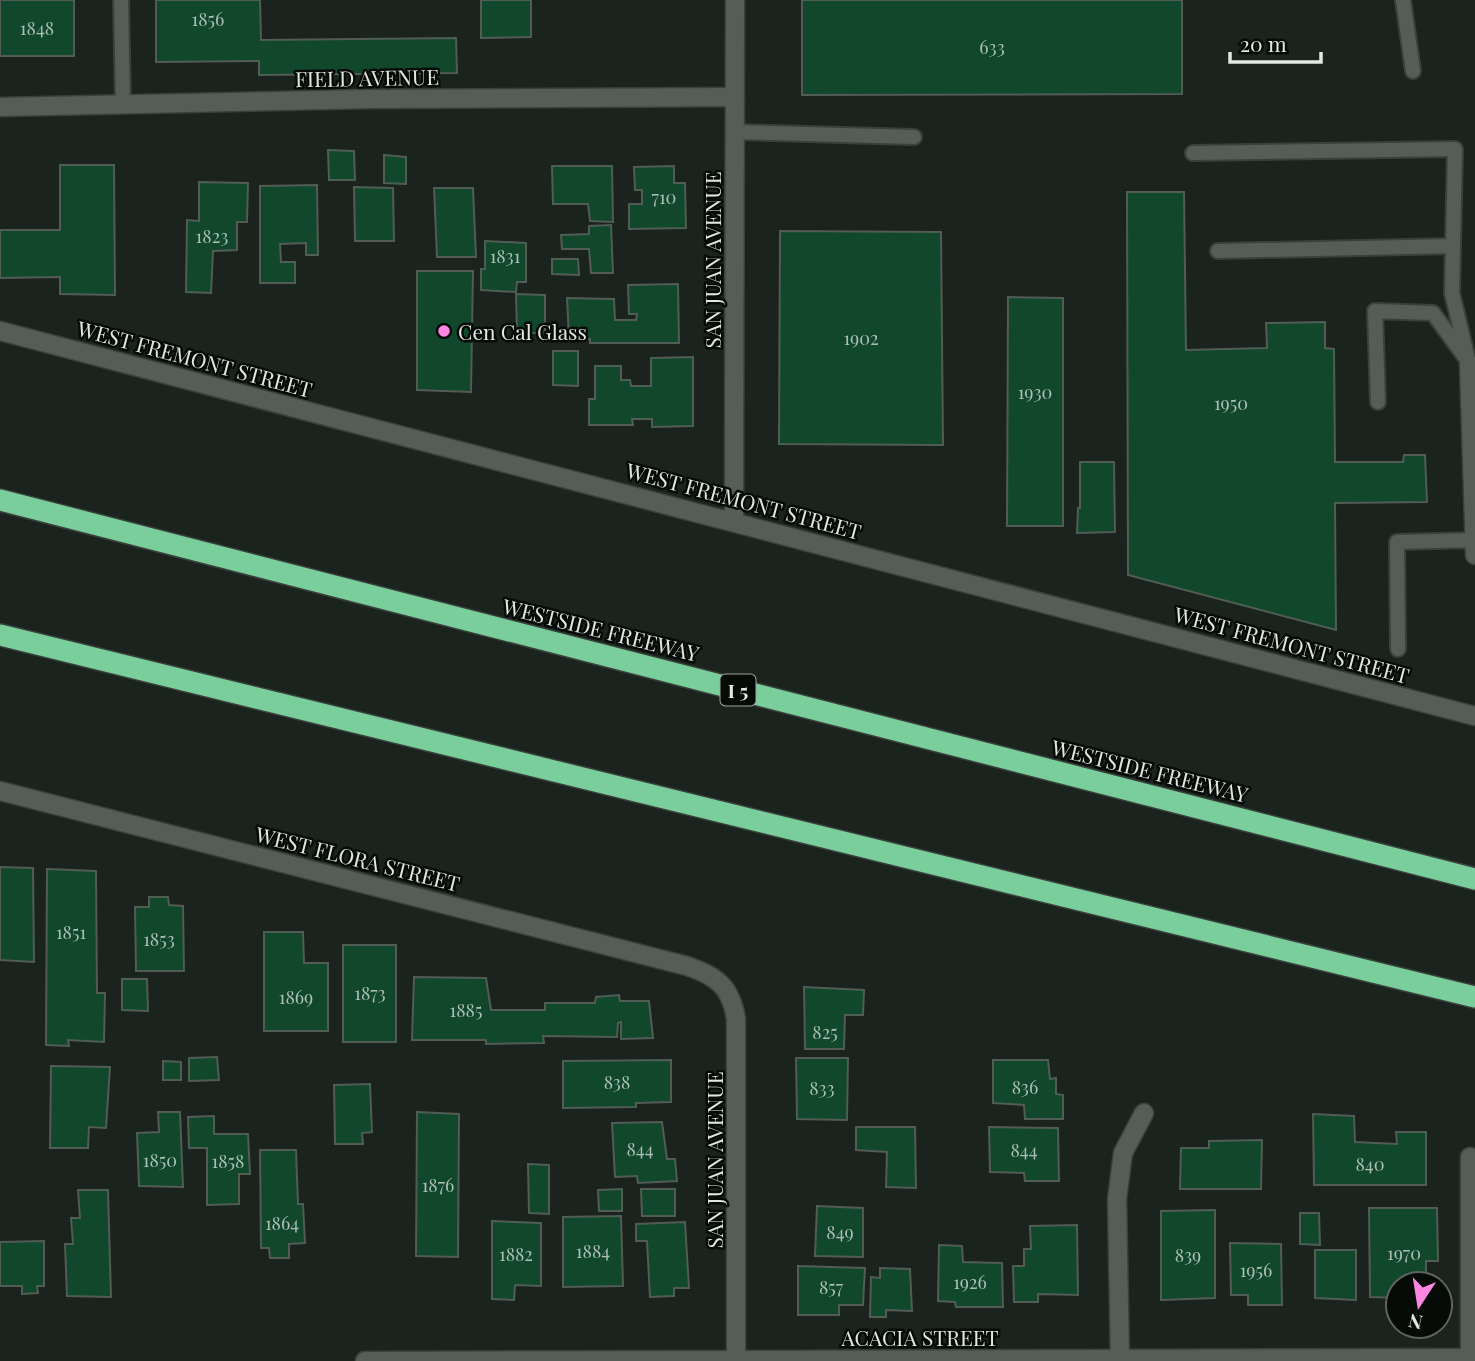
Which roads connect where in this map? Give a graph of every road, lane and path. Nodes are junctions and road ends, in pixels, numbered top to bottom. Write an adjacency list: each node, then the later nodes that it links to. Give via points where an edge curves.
1 (121, 0): 6 (lane)
2 (735, 0): 5 (street, SAN JUAN AVENUE)
3 (1403, 0): 4 (lane)
4 (1413, 71)
5 (734, 97): 6 (street, FIELD AVENUE); 8 (street, SAN JUAN AVENUE)
6 (123, 105): 7 (street, FIELD AVENUE)
7 (0, 107)
8 (734, 132): 9 (lane); 17 (street, SAN JUAN AVENUE)
9 (914, 137)
10 (1193, 153): 11 (lane, via 1455,149)
11 (1453, 246): 12 (lane); 14 (lane, via 1452,293)
12 (1218, 251)
13 (0, 331): 17 (street, WEST FREMONT STREET)
14 (1472, 360): 15 (lane, via 1433,313 1376,311); 18 (street)
15 (1378, 402)
16 (0, 500): 25 (highway, WESTSIDE FREEWAY / I 5)
17 (734, 521): 23 (street, WEST FREMONT STREET)
18 (1475, 524): 19 (street)
19 (1475, 540): 20 (street); 22 (lane, via 1397,542)
20 (1475, 555)
21 (0, 635): 27 (highway)
22 (1398, 649)
23 (1475, 716)
24 (0, 791): 26 (street, WEST FLORA STREET)
25 (1475, 879)
26 (704, 971): 31 (street, SAN JUAN AVENUE, via 727,989 736,1019)
27 (1475, 997)
28 (1144, 1113): 32 (street, via 1124,1153 1117,1199)
29 (1470, 1157): 30 (street)
30 (1472, 1359): 32 (street, ACACIA STREET)
31 (736, 1360): 32 (street, ACACIA STREET); 33 (street, ACACIA STREET)
32 (1120, 1360)
33 (365, 1361)

